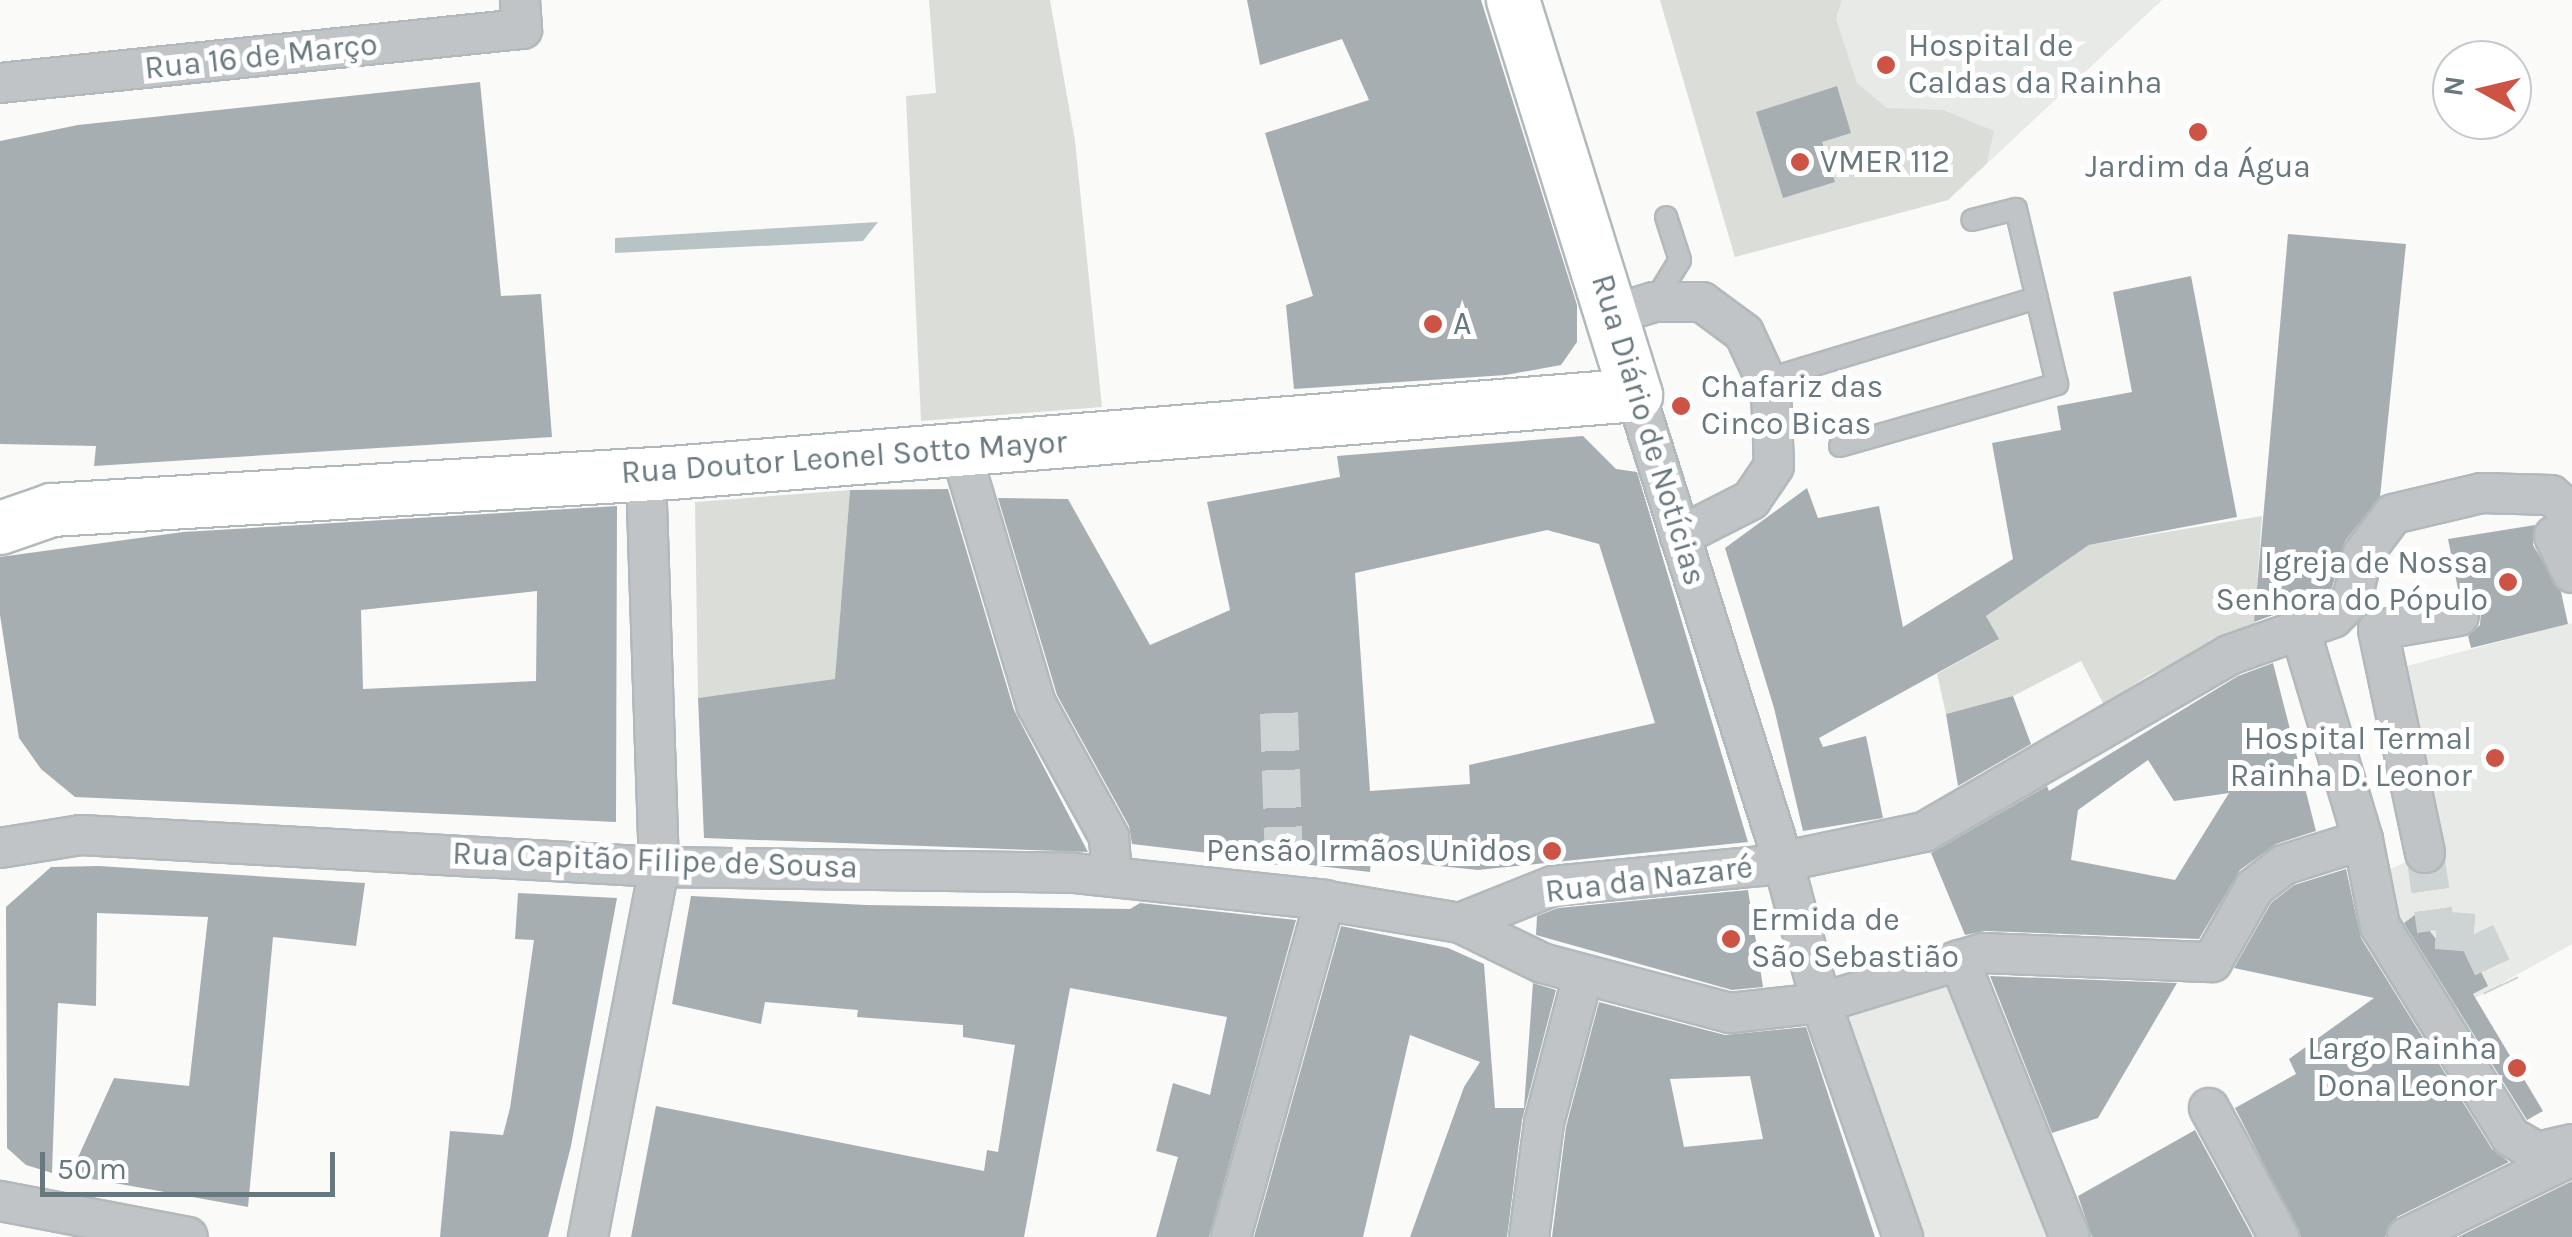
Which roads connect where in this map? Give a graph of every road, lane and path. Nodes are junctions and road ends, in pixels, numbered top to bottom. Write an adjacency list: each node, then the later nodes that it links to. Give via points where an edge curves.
1 (1513, 0): 7 (main road, Rua Diário de Notícias)
2 (521, 14): 3 (street, Rua 16 de Março)
3 (0, 83)
4 (1666, 217): 7 (lane, via 1680,260)
5 (1972, 220): 6 (lane, via 2016,209)
6 (2037, 298): 8 (lane); 10 (lane, via 2056,384)
7 (1634, 308): 8 (street, via 1702,302 1744,332); 9 (main road, Rua Diário de Notícias)
8 (1765, 380): 17 (street, via 1774,466 1751,500)
9 (1636, 395): 11 (main road, Rua Doutor Leonel Sotto Mayor); 17 (street, Rua Diário de Notícias)
10 (1840, 446)
11 (960, 449): 12 (main road, Rua Doutor Leonel Sotto Mayor); 26 (street, via 1036,704 1109,837)
12 (646, 474): 14 (main road, Rua Doutor Leonel Sotto Mayor); 25 (street)
13 (0, 490): 14 (main road, Rua Doutor Leonel Sotto Mayor)
14 (52, 510): 16 (main road, Rua Doutor Leonel Sotto Mayor)
15 (2563, 525): 18 (street); 20 (street, Rua da Nazaré, via 2551,494 2481,493 2392,514 2363,554 2352,599 2333,618)
16 (0, 528)
17 (1680, 536): 24 (street, Rua Diário de Notícias)
18 (2572, 574)
19 (2458, 616): 22 (street, via 2378,630)
20 (2302, 633): 23 (street); 24 (street, Rua da Nazaré, via 2228,655 1924,832)
21 (0, 848): 25 (street, Rua Capitão Filipe de Sousa, via 81,835)
22 (2425, 853)
23 (2366, 857): 29 (street, via 2283,865 2254,888 2212,962 2028,951); 33 (street, via 2380,926 2511,1137 2538,1152)
24 (1783, 861): 28 (street, Rua da Nazaré, via 1553,886); 31 (street, Rua Diário de Notícias)
25 (659, 866): 26 (street, Rua Capitão Filipe de Sousa); 38 (street)
26 (1112, 876): 27 (street, Rua Capitão Filipe de Sousa)
27 (1318, 899): 28 (street, Rua Capitão Filipe de Sousa); 39 (street)
28 (1460, 923): 30 (street)
29 (1959, 960): 31 (street); 42 (street)
30 (1583, 975): 31 (street, via 1730,1013); 40 (street, via 1544,1123)
31 (1821, 1003): 41 (street, Rua Diário de Notícias)
32 (2209, 1108): 43 (street)
33 (2572, 1144)
34 (2572, 1156): 36 (street)
35 (0, 1202): 37 (street)
36 (2414, 1236)
37 (188, 1237)
38 (588, 1237)
39 (1231, 1237)
40 (1529, 1237)
41 (1903, 1237)
42 (2070, 1237)
43 (2279, 1237)

